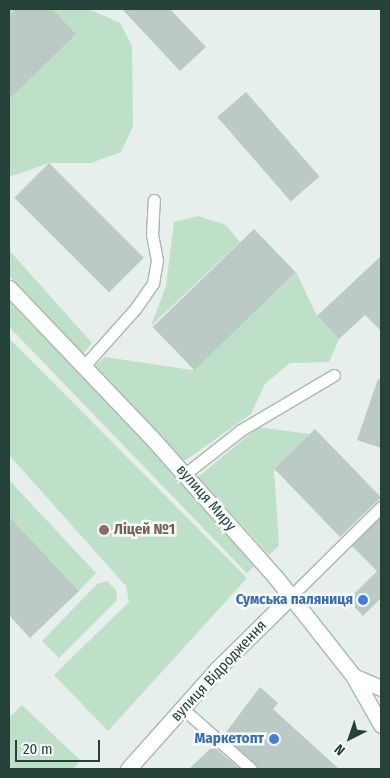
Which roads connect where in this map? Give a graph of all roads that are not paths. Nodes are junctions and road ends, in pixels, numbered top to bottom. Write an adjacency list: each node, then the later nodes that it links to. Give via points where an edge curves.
1 (154, 200): 3 (lane, via 152,235 157,260 153,282 135,309)
2 (9, 288): 3 (street, вулиця Миру)
3 (84, 366): 5 (street, вулиця Миру)
4 (334, 375): 5 (lane, via 241,430)
5 (185, 474): 7 (street, вулиця Миру)
6 (381, 507): 7 (lane)
7 (291, 596): 8 (street, вулиця Миру); 10 (street, вулиця Відродження)
8 (354, 676): 9 (street); 11 (street, вулиця Миру)
9 (381, 688)
10 (182, 708): 12 (street, вулиця Відродження); 13 (lane)
11 (381, 725)
12 (128, 769)
13 (251, 769)

